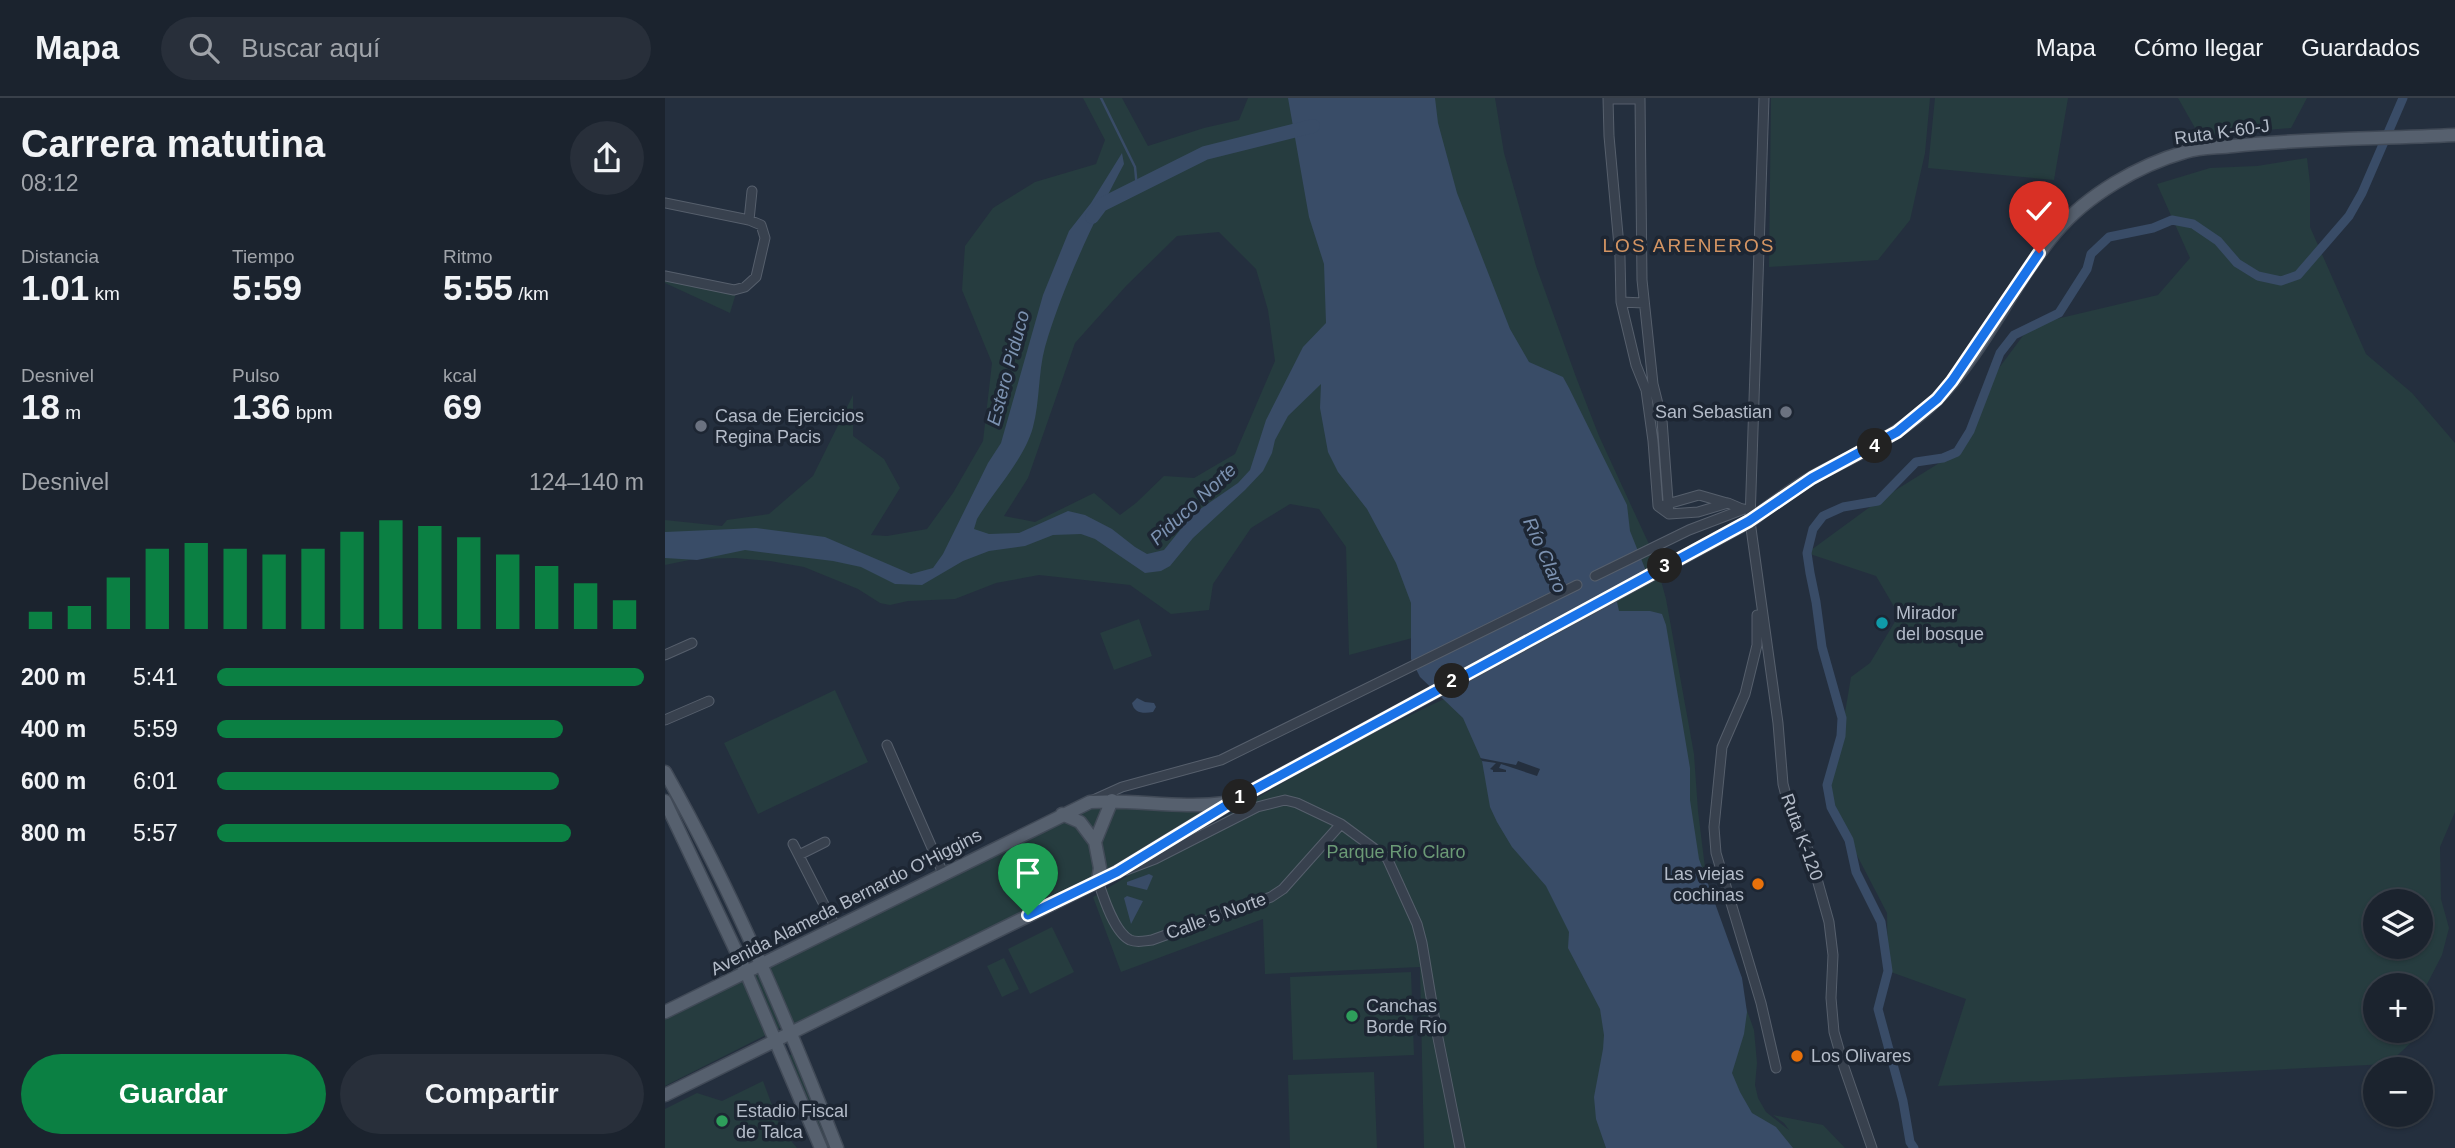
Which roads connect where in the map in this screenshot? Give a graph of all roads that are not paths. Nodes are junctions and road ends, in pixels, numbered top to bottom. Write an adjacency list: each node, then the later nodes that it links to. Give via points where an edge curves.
1 (1640, 98): 3 (street); 10 (street)
2 (1764, 98): 13 (street, Ruta K-120)
3 (1608, 99): 9 (street)
4 (2455, 135): 13 (main road, Ruta K-60-J, via 2269,142 2188,151 2121,181 2084,205 2058,230 1937,399 1897,432)
5 (752, 191): 7 (street)
6 (665, 203): 7 (street)
7 (749, 220): 8 (street, via 761,225 765,237 756,277 745,287 734,290)
8 (665, 276)
9 (1621, 302): 10 (street); 12 (street, via 1646,390)
10 (1644, 303): 12 (street, via 1662,420)
11 (1728, 503): 12 (street, via 1699,495); 12 (street, via 1669,514); 13 (street)
12 (1663, 505)
13 (1747, 513): 14 (street, via 1727,515 1689,530); 15 (street, Ruta K-120); 24 (main road, Ruta K-60-J, via 1731,531)
14 (1595, 576)
15 (1757, 582): 43 (street, via 1757,645 1745,694 1722,747 1714,827 1716,853); 48 (street, Ruta K-120, via 1783,784 1829,922 1834,1032)
16 (1577, 585): 23 (street, via 1221,760)
17 (692, 643): 18 (street)
18 (665, 655)
19 (709, 701): 20 (street)
20 (665, 720)
21 (887, 746): 35 (street)
22 (665, 772): 38 (main road)
23 (1122, 788): 26 (street); 27 (street)
24 (1239, 797): 26 (main road, Avenida Alameda Bernardo O'Higgins, via 1203,806); 34 (main road)
25 (665, 800): 39 (main road)
26 (1112, 800): 27 (main road, Avenida Alameda Bernardo O'Higgins); 31 (main road)
27 (1090, 802): 28 (main road, Avenida Alameda Bernardo O'Higgins)
28 (1062, 814): 31 (main road, via 1080,822); 35 (main road, Avenida Alameda Bernardo O'Higgins)
29 (1345, 826): 34 (street, via 1297,803 1275,801 1142,865); 36 (street, Calle 5 Norte, via 1271,897 1152,940 1138,942 1123,935); 47 (street, via 1387,858 1417,924)
30 (825, 842): 33 (street)
31 (1095, 842): 36 (main road, via 1100,861)
32 (793, 844): 33 (street)
33 (799, 855): 37 (street)
34 (1117, 872): 36 (main road)
35 (943, 873): 37 (main road, Avenida Alameda Bernardo O'Higgins)
36 (1098, 881): 41 (main road)
37 (835, 926): 38 (main road, Avenida Alameda Bernardo O'Higgins)
38 (760, 965): 39 (main road, Avenida Alameda Bernardo O'Higgins); 41 (main road)
39 (746, 972): 40 (main road, Avenida Alameda Bernardo O'Higgins); 42 (main road)
40 (665, 1012)
41 (790, 1032): 42 (main road); 46 (main road)
42 (775, 1040): 44 (main road); 45 (main road)
43 (1776, 1068)
44 (665, 1095)
45 (821, 1148)
46 (837, 1148)
47 (1460, 1148)
48 (1872, 1148)

